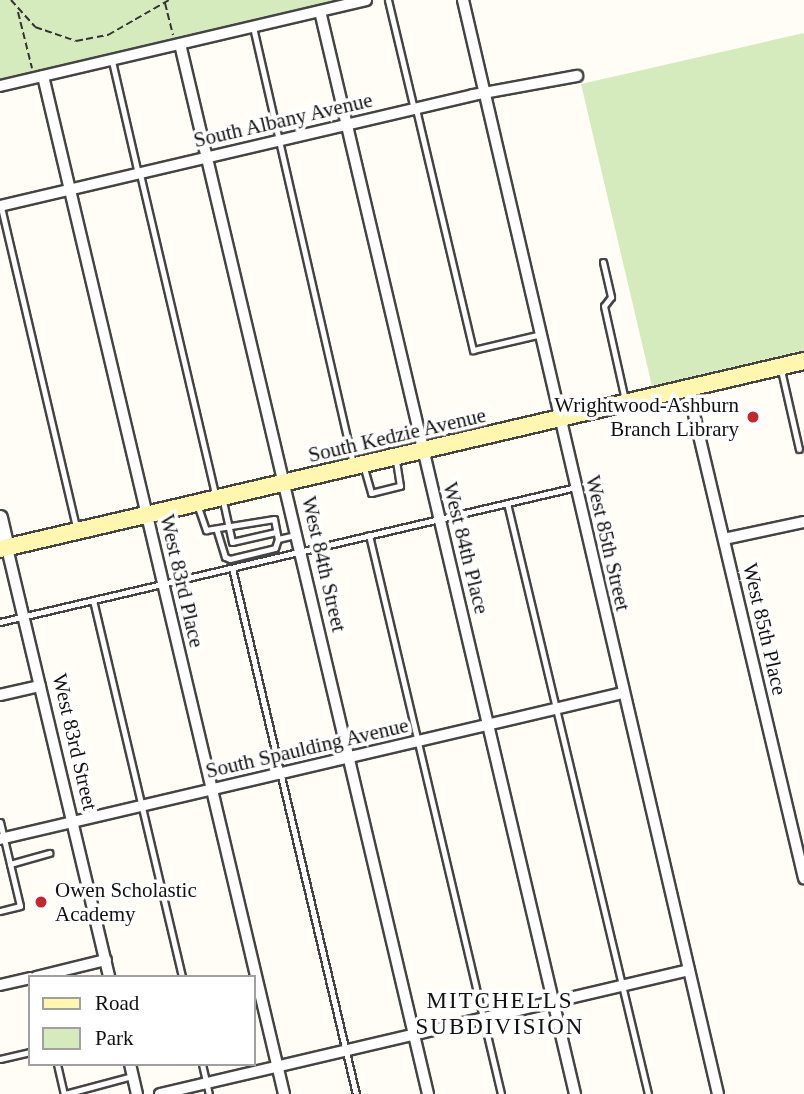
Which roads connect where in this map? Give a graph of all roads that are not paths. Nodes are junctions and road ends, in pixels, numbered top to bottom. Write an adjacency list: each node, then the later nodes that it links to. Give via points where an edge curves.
1 (366, 0): 4 (street)
2 (388, 0): 12 (lane)
3 (463, 0): 11 (street, West 85th Street)
4 (320, 11): 5 (street); 13 (street, West 84th Place)
5 (253, 27): 6 (street); 14 (lane)
6 (177, 41): 7 (street); 15 (street, West 84th Street)
7 (111, 60): 8 (street); 16 (lane)
8 (38, 73): 10 (street); 17 (street, West 83rd Place)
9 (577, 76): 11 (street, South Albany Avenue)
10 (0, 86)
11 (483, 94): 12 (street, South Albany Avenue); 20 (street, West 85th Street)
12 (415, 109): 13 (street, South Albany Avenue); 20 (lane, via 473,350)
13 (346, 125): 14 (street, South Albany Avenue); 27 (street, West 84th Place)
14 (278, 141): 15 (street, South Albany Avenue); 29 (lane)
15 (208, 157): 16 (street, South Albany Avenue); 30 (street, West 84th Street)
16 (139, 174): 17 (street, South Albany Avenue); 32 (lane)
17 (70, 190): 18 (street, South Albany Avenue); 35 (street, West 83rd Place)
18 (0, 205): 40 (lane)
19 (603, 262): 24 (lane, via 611,297 604,306)
20 (541, 334): 25 (street, West 85th Street)
21 (804, 361): 22 (main road, South Kedzie Avenue)
22 (780, 367): 23 (main road, South Kedzie Avenue); 26 (lane)
23 (688, 389): 24 (main road, South Kedzie Avenue); 46 (street, West 85th Place)
24 (626, 403): 25 (main road, South Kedzie Avenue)
25 (560, 418): 27 (main road, South Kedzie Avenue); 31 (street, West 85th Street)
26 (799, 449)
27 (423, 450): 28 (main road, South Kedzie Avenue); 36 (street, West 84th Place)
28 (396, 457): 29 (main road, South Kedzie Avenue); 29 (lane, via 401,486 372,493)
29 (358, 465): 30 (main road, South Kedzie Avenue)
30 (285, 482): 32 (main road, South Kedzie Avenue); 43 (street, West 84th Street)
31 (576, 487): 34 (lane); 55 (street, West 85th Street)
32 (218, 498): 33 (main road, South Kedzie Avenue); 39 (lane)
33 (197, 503): 35 (main road, South Kedzie Avenue); 41 (lane, via 206,530)
34 (508, 503): 36 (lane); 57 (lane)
35 (146, 514): 40 (main road, South Kedzie Avenue); 50 (street, West 83rd Place)
36 (439, 519): 44 (lane); 58 (street, West 84th Place)
37 (0, 520): 47 (street, West 83rd Street)
38 (804, 522): 46 (street)
39 (229, 528): 41 (lane); 42 (lane, via 274,519); 42 (lane, via 232,542)
40 (77, 531): 47 (main road, South Kedzie Avenue)
41 (218, 531): 45 (lane, via 225,557 230,559 275,548)
42 (276, 532): 45 (lane)
43 (298, 534): 45 (lane); 48 (street, West 84th Street)
44 (369, 535): 48 (lane); 59 (lane)
45 (278, 539)
46 (723, 539): 67 (street, West 85th Place)
47 (4, 548): 52 (street, West 83rd Street)
48 (302, 551): 49 (lane); 60 (street, West 84th Street)
49 (232, 568): 50 (lane); 61 (lane)
50 (163, 584): 51 (lane); 62 (street, West 83rd Place)
51 (93, 600): 52 (lane); 63 (lane)
52 (24, 616): 53 (lane); 54 (street, West 83rd Street)
53 (0, 622)
54 (40, 686): 56 (street); 66 (street, West 83rd Street)
55 (624, 693): 57 (street, South Spaulding Avenue); 74 (street, West 85th Street)
56 (0, 695)
57 (557, 709): 58 (street, South Spaulding Avenue); 82 (lane)
58 (489, 724): 59 (street, South Spaulding Avenue); 83 (street, West 84th Place)
59 (418, 741): 60 (street, South Spaulding Avenue); 84 (lane)
60 (350, 757): 61 (street, South Spaulding Avenue); 85 (street, West 84th Street)
61 (280, 774): 62 (street, South Spaulding Avenue); 86 (lane)
62 (212, 790): 63 (street, South Spaulding Avenue); 78 (street, West 83rd Place)
63 (142, 806): 66 (street, South Spaulding Avenue); 77 (lane)
64 (804, 821): 67 (street)
65 (0, 822): 68 (lane)
66 (72, 822): 68 (street, South Spaulding Avenue); 73 (street, West 83rd Street)
67 (791, 824): 71 (street, West 85th Place)
68 (2, 839): 70 (lane)
69 (49, 853): 70 (lane)
70 (10, 864): 72 (lane, via 20,906)
71 (804, 878)
72 (0, 911)
73 (106, 960): 75 (street); 76 (street, West 83rd Street)
74 (689, 970): 82 (street); 103 (street, West 85th Street)
75 (44, 975)
76 (109, 975)
77 (182, 975)
78 (256, 975)
79 (256, 977): 91 (street, West 83rd Place)
80 (28, 978): 81 (street)
81 (0, 985)
82 (622, 986): 83 (street); 102 (lane)
83 (554, 1002): 84 (street); 101 (street, West 84th Place)
84 (483, 1018): 85 (street); 100 (lane)
85 (414, 1034): 86 (street); 99 (street, West 84th Street)
86 (345, 1050): 91 (street); 98 (lane)
87 (28, 1052): 88 (lane)
88 (0, 1059)
89 (57, 1066): 94 (lane)
90 (202, 1066): 93 (lane)
91 (277, 1066): 93 (street); 97 (street, West 83rd Place)
92 (131, 1070): 94 (lane); 95 (street)
93 (208, 1088): 96 (street)
94 (64, 1094)
95 (137, 1094)
96 (160, 1094)
97 (284, 1094)
98 (356, 1094)
99 (428, 1094)
100 (501, 1094)
101 (575, 1094)
102 (648, 1094)
103 (718, 1094)

